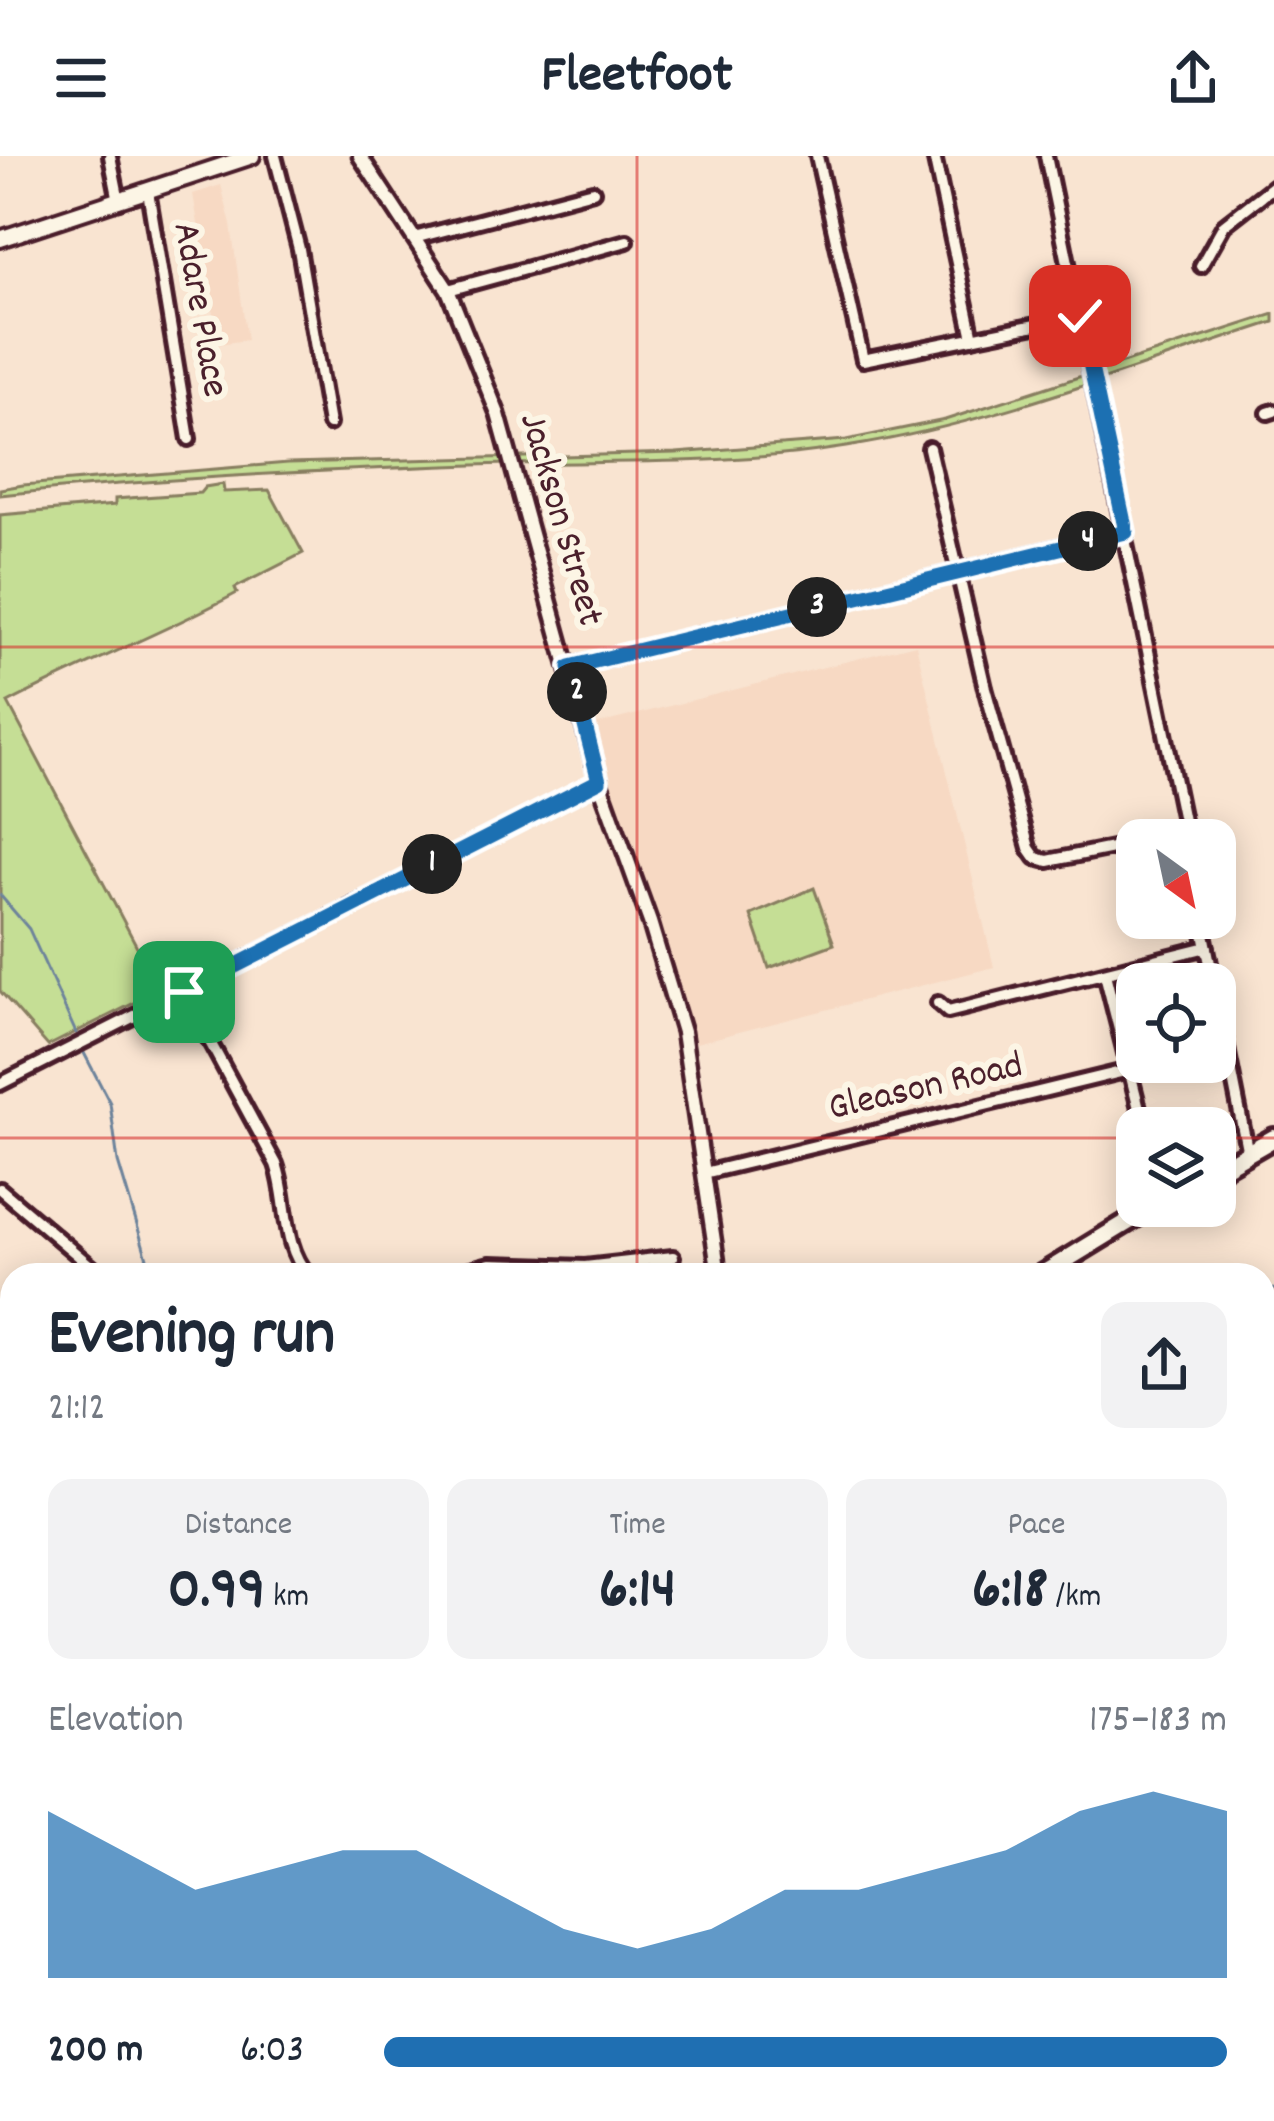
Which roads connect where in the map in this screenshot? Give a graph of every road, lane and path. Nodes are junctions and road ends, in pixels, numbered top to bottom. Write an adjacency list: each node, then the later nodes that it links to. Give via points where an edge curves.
1 (110, 156): 11 (street)
2 (252, 156): 9 (main road)
3 (275, 156): 19 (street)
4 (360, 156): 12 (street, Jackson Street)
5 (818, 156): 18 (street, via 863,360)
6 (934, 156): 18 (street)
7 (1046, 156): 17 (street)
8 (1274, 186): 15 (street, via 1224,225)
9 (148, 191): 11 (main road); 20 (street, Adare Place)
10 (592, 191): 12 (street)
11 (119, 201): 13 (main road)
12 (414, 238): 16 (street, Jackson Street)
13 (0, 239)
14 (627, 241): 16 (street)
15 (1201, 266)
16 (448, 290): 24 (street, Jackson Street, via 517,473)
17 (1080, 316): 18 (street); 22 (street)
18 (973, 338)
19 (328, 424)
20 (189, 439)
21 (929, 448): 23 (street)
22 (1126, 532): 23 (street); 26 (street)
23 (959, 572): 24 (street); 27 (street, via 1032,854 1048,861)
24 (570, 667): 25 (street, Jackson Street)
25 (599, 781): 32 (street); 41 (street, Jackson Street, via 682,1025)
26 (1183, 819)
27 (1116, 847)
28 (1206, 939): 29 (street)
29 (1207, 947): 30 (street); 31 (street)
30 (1210, 963)
31 (1105, 974): 33 (street, via 948,1012); 34 (street)
32 (184, 992): 37 (street); 46 (street, via 276,1164 290,1244)
33 (938, 1003)
34 (1116, 1016)
35 (1116, 1073): 41 (street, Gleason Road)
36 (1230, 1083): 39 (street)
37 (0, 1084)
38 (1274, 1138): 39 (main road)
39 (1248, 1154): 40 (main road)
40 (1236, 1161)
41 (704, 1173): 48 (street, Jackson Street)
42 (0, 1189): 45 (street)
43 (1120, 1227): 49 (main road)
44 (673, 1257): 47 (street)
45 (87, 1263)
46 (301, 1263)
47 (617, 1263)
48 (717, 1263)
49 (1061, 1263)

